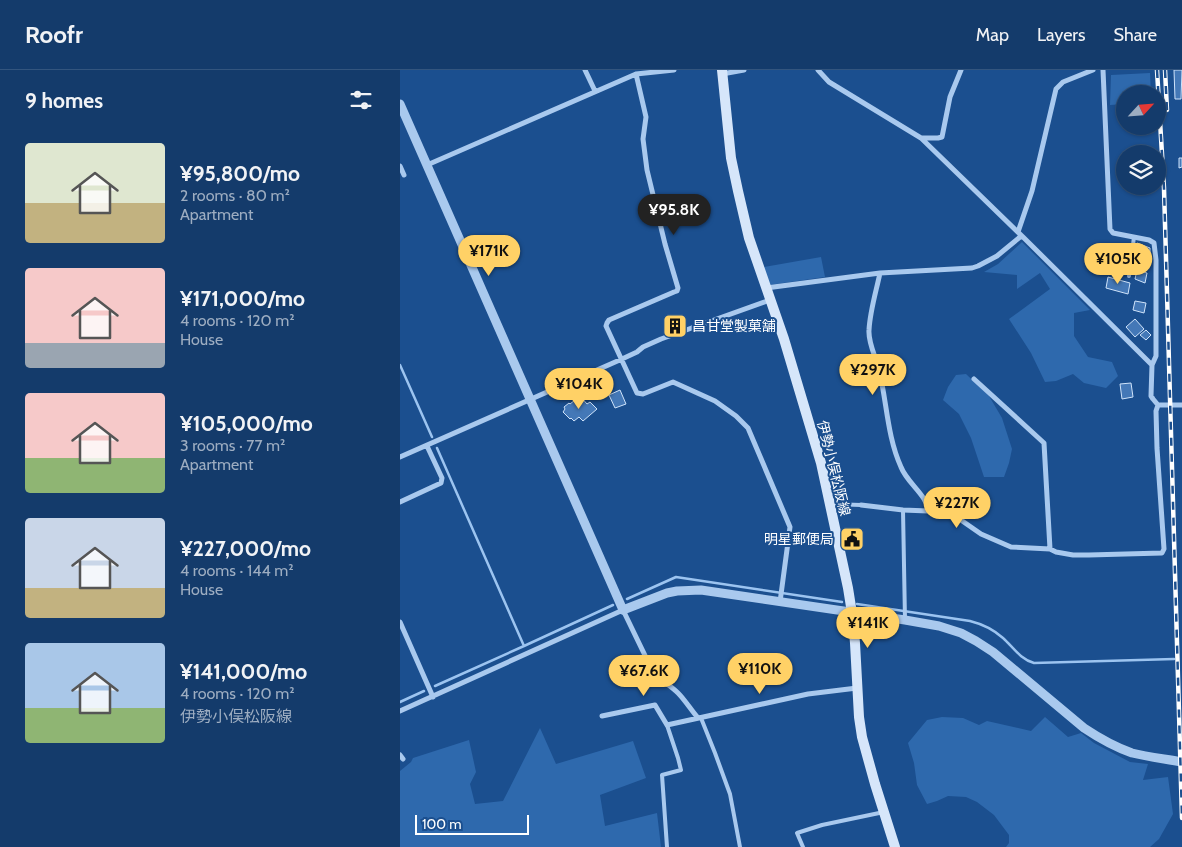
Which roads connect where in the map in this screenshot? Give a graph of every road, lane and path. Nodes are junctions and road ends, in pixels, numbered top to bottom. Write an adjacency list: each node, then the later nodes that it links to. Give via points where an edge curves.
1 (585, 70): 11 (street)
2 (674, 70): 3 (lane); 9 (street)
3 (680, 70)
4 (744, 70): 10 (street)
5 (818, 70): 13 (street, via 829,82)
6 (961, 70): 13 (street, via 950,97 942,137)
7 (1093, 70): 17 (street, via 1063,82 1056,89 1032,190)
8 (1103, 70): 19 (street, via 1110,229)
9 (636, 72): 11 (street); 24 (street, via 646,118 643,139 647,170 678,288 609,320 606,326)
10 (722, 72): 22 (main road, 伊勢小俣松阪線, via 731,158 749,238)
11 (595, 91): 14 (street)
12 (400, 104): 14 (street)
13 (921, 138): 17 (street)
14 (427, 165): 27 (street)
15 (400, 166): 16 (street)
16 (404, 175)
17 (1018, 232): 18 (street)
18 (1023, 237): 20 (street, via 997,256 972,268); 25 (street)
19 (1134, 237): 21 (lane); 25 (street, via 1152,241 1155,246 1156,356)
20 (880, 273): 22 (street); 36 (street, via 869,332 886,417 902,472 925,499)
21 (1129, 276)
22 (766, 288): 23 (main road, 伊勢小俣松阪線)
23 (770, 300): 24 (street, via 661,339); 33 (main road, 伊勢小俣松阪線, via 821,463)
24 (622, 359): 27 (street); 38 (street, via 637,393 643,394 673,382 715,402 748,428 790,527)
25 (1152, 365): 29 (street, via 1152,400)
26 (974, 379): 37 (street, via 1044,443)
27 (530, 399): 30 (street); 39 (street)
28 (1182, 404): 29 (street)
29 (1158, 405): 37 (street, via 1156,426 1164,552 1089,555)
30 (427, 446): 31 (street); 32 (street, via 442,478 441,483)
31 (400, 457)
32 (400, 502)
33 (829, 504): 34 (lane); 40 (main road, 伊勢小俣松阪線)
34 (861, 505): 35 (street)
35 (903, 510): 36 (street); 41 (lane)
36 (928, 511): 37 (street, via 958,518 981,534 1011,547)
37 (1050, 549)
38 (780, 600): 39 (street, via 689,590 666,593); 40 (street)
39 (623, 610): 44 (street); 47 (street, via 653,672)
40 (852, 613): 41 (street); 43 (main road, 伊勢小俣松阪線)
41 (905, 617): 49 (street, via 961,634 994,652 1084,728 1114,746)
42 (400, 622): 44 (street)
43 (858, 688): 47 (street, via 808,694); 50 (main road, 伊勢小俣松阪線, via 862,737)
44 (433, 696): 45 (street)
45 (400, 711)
46 (602, 716): 48 (street, via 655,705)
47 (700, 718): 48 (street); 52 (lane, via 730,794)
48 (667, 725): 51 (lane, via 681,770 662,775)
49 (1182, 762)
50 (884, 812): 53 (lane, via 796,833); 54 (main road, 伊勢小俣松阪線)
51 (668, 847)
52 (740, 847)
53 (803, 847)
54 (895, 847)

